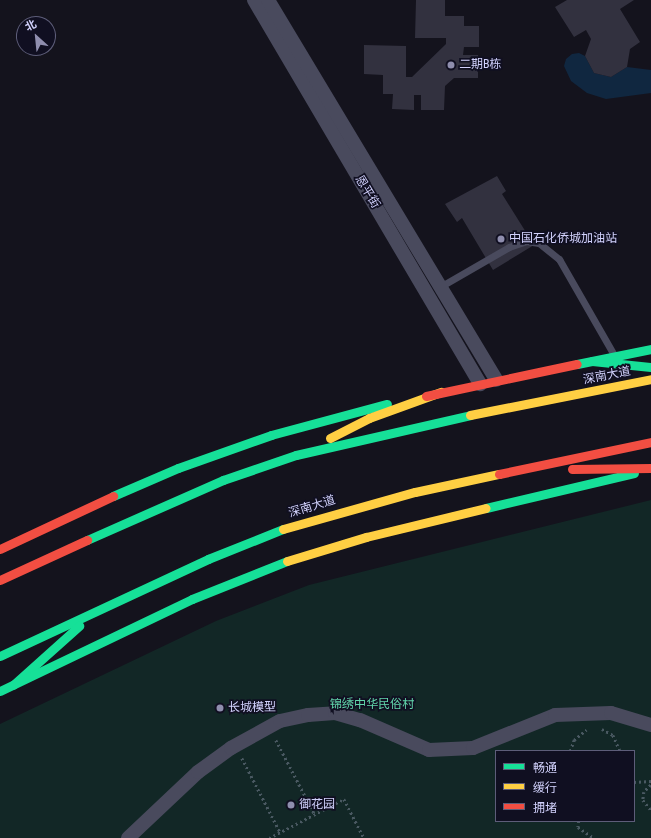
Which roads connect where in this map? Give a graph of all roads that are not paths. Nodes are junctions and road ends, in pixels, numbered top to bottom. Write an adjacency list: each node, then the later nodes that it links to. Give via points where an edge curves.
1 (254, 0): 3 (street, 恩平街)
2 (268, 0): 3 (street, 恩平街)
3 (434, 291): 5 (lane, via 509,248 526,241 539,242 559,259); 9 (street, 恩平街); 10 (street, 恩平街)
4 (651, 349): 5 (main road)
5 (615, 356): 6 (main road)
6 (592, 361): 7 (main road); 9 (main road)
7 (651, 367)
8 (651, 379): 13 (main road, 深南大道, via 429,423)
9 (496, 380): 10 (main road)
10 (480, 384): 11 (main road)
11 (441, 392): 13 (main road, via 369,418); 16 (main road, via 346,413 264,437 178,468 89,506)
12 (651, 442): 15 (main road, 深南大道)
13 (296, 455): 17 (main road, 深南大道, via 223,480 165,504)
14 (651, 468): 15 (main road); 20 (main road, via 366,537 300,556 192,599)
15 (520, 470): 18 (main road, 深南大道, via 358,506 273,532)
16 (0, 549)
17 (0, 580)
18 (97, 609): 19 (main road, 深南大道); 20 (main road)
19 (0, 656)
20 (13, 685): 21 (main road)
21 (0, 691)
22 (651, 725): 23 (street, via 611,713 555,715 473,748 429,750 360,720 335,713 280,721 236,745 198,772)
23 (128, 838)

